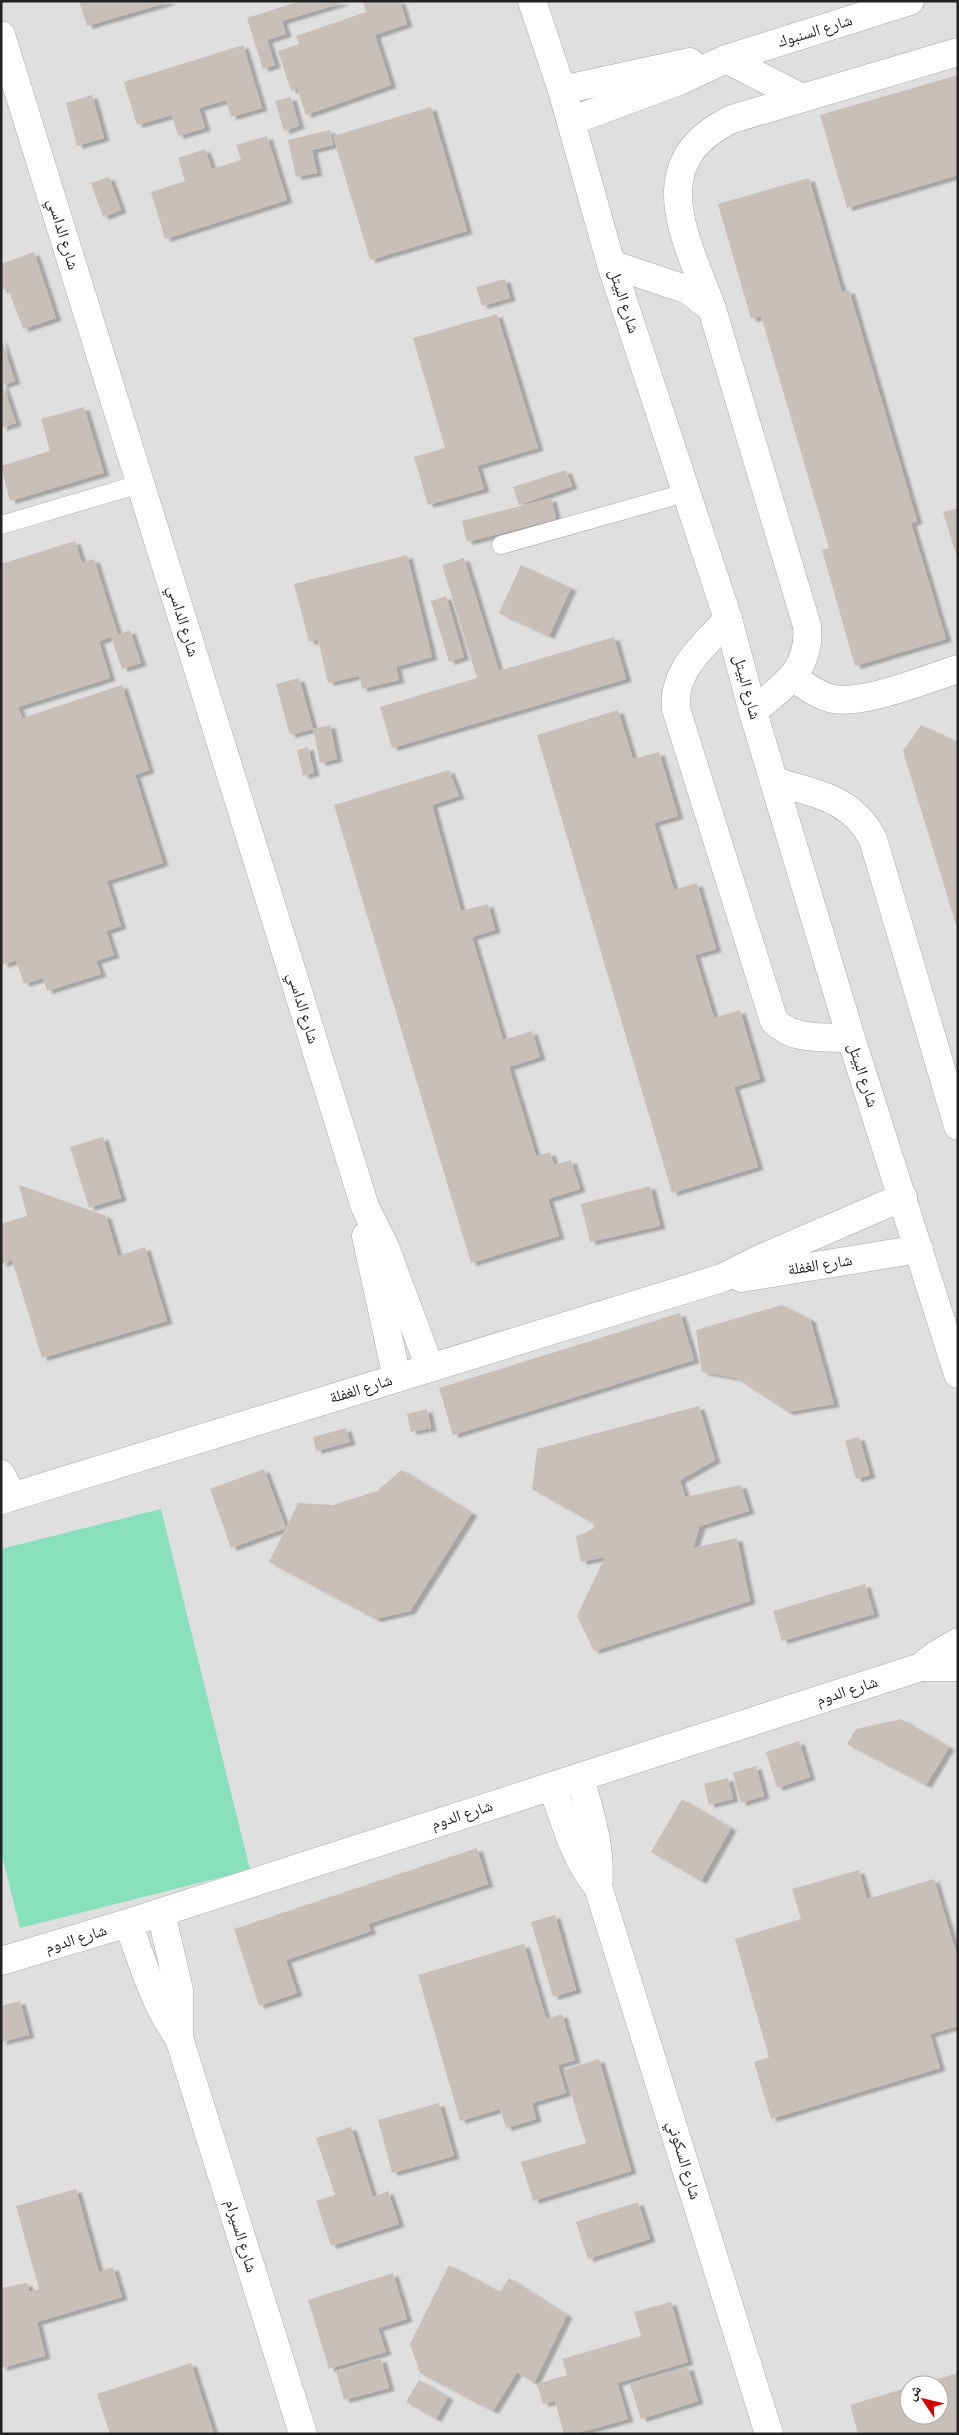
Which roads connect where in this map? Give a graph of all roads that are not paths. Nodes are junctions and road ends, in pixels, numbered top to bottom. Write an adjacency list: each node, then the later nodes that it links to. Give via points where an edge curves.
1 (532, 1): 6 (street, شارع البيتل)
2 (910, 1): 5 (street, شارع السنبوك)
3 (1, 35): 11 (street, شارع الداسي)
4 (958, 52): 7 (street)
5 (723, 60): 6 (street, شارع السنبوك, via 682,64); 7 (street); 8 (street, شارع السنبوك, via 679,81)
6 (562, 90): 8 (street, شارع البيتل)
7 (802, 98): 10 (street, via 713,128 687,156 676,194 678,214)
8 (571, 121): 9 (street, شارع البيتل)
9 (612, 264): 10 (street, via 688,290); 12 (street, شارع البيتل)
10 (712, 309): 17 (street, via 808,626 807,653)
11 (140, 484): 13 (lane); 23 (street, شارع الداسي)
12 (685, 493): 14 (lane); 15 (street, شارع البيتل)
13 (1, 525)
14 (501, 545)
15 (728, 619): 18 (street, شارع البيتل); 20 (street, via 681,674 676,709 774,1022 789,1034 798,1036)
16 (958, 669): 17 (street, via 851,700 819,694)
17 (793, 676): 18 (street)
18 (753, 712): 19 (street, شارع البيتل)
19 (774, 781): 20 (street, شارع البيتل); 21 (street, via 834,800 858,816 873,839)
20 (851, 1038): 22 (street, شارع البيتل)
21 (958, 1126)
22 (903, 1196): 24 (street, شارع البيتل); 25 (street, شارع الغفلة)
23 (365, 1207): 26 (street, شارع الداسي, via 385,1247); 28 (street, شارع الداسي, via 369,1252)
24 (919, 1249): 25 (street, شارع الغفلة, via 751,1277); 27 (street, شارع البيتل)
25 (722, 1278): 26 (street, شارع الغفلة)
26 (430, 1368): 28 (street, شارع الغفلة)
27 (958, 1374)
28 (398, 1378): 29 (street, شارع الغفلة)
29 (5, 1490)
30 (958, 1642): 31 (street, شارع الدوم)
31 (922, 1667): 32 (street, شارع الدوم); 33 (street, شارع الدوم)
32 (958, 1667)
33 (580, 1777): 34 (street, شارع الدوم); 35 (street, شارع السكوني, via 597,1841)
34 (552, 1786): 35 (street, شارع السكوني, via 574,1850); 36 (street, شارع الدوم)
35 (598, 1887): 41 (street, شارع السكوني)
36 (161, 1913): 37 (street, شارع الدوم); 39 (street, شارع السيرام, via 179,1990)
37 (128, 1923): 38 (street, شارع الدوم); 39 (street, شارع السيرام, via 155,1999)
38 (1, 1961)
39 (180, 2038): 40 (street, شارع السيرام)
40 (303, 2434)
41 (769, 2434)

